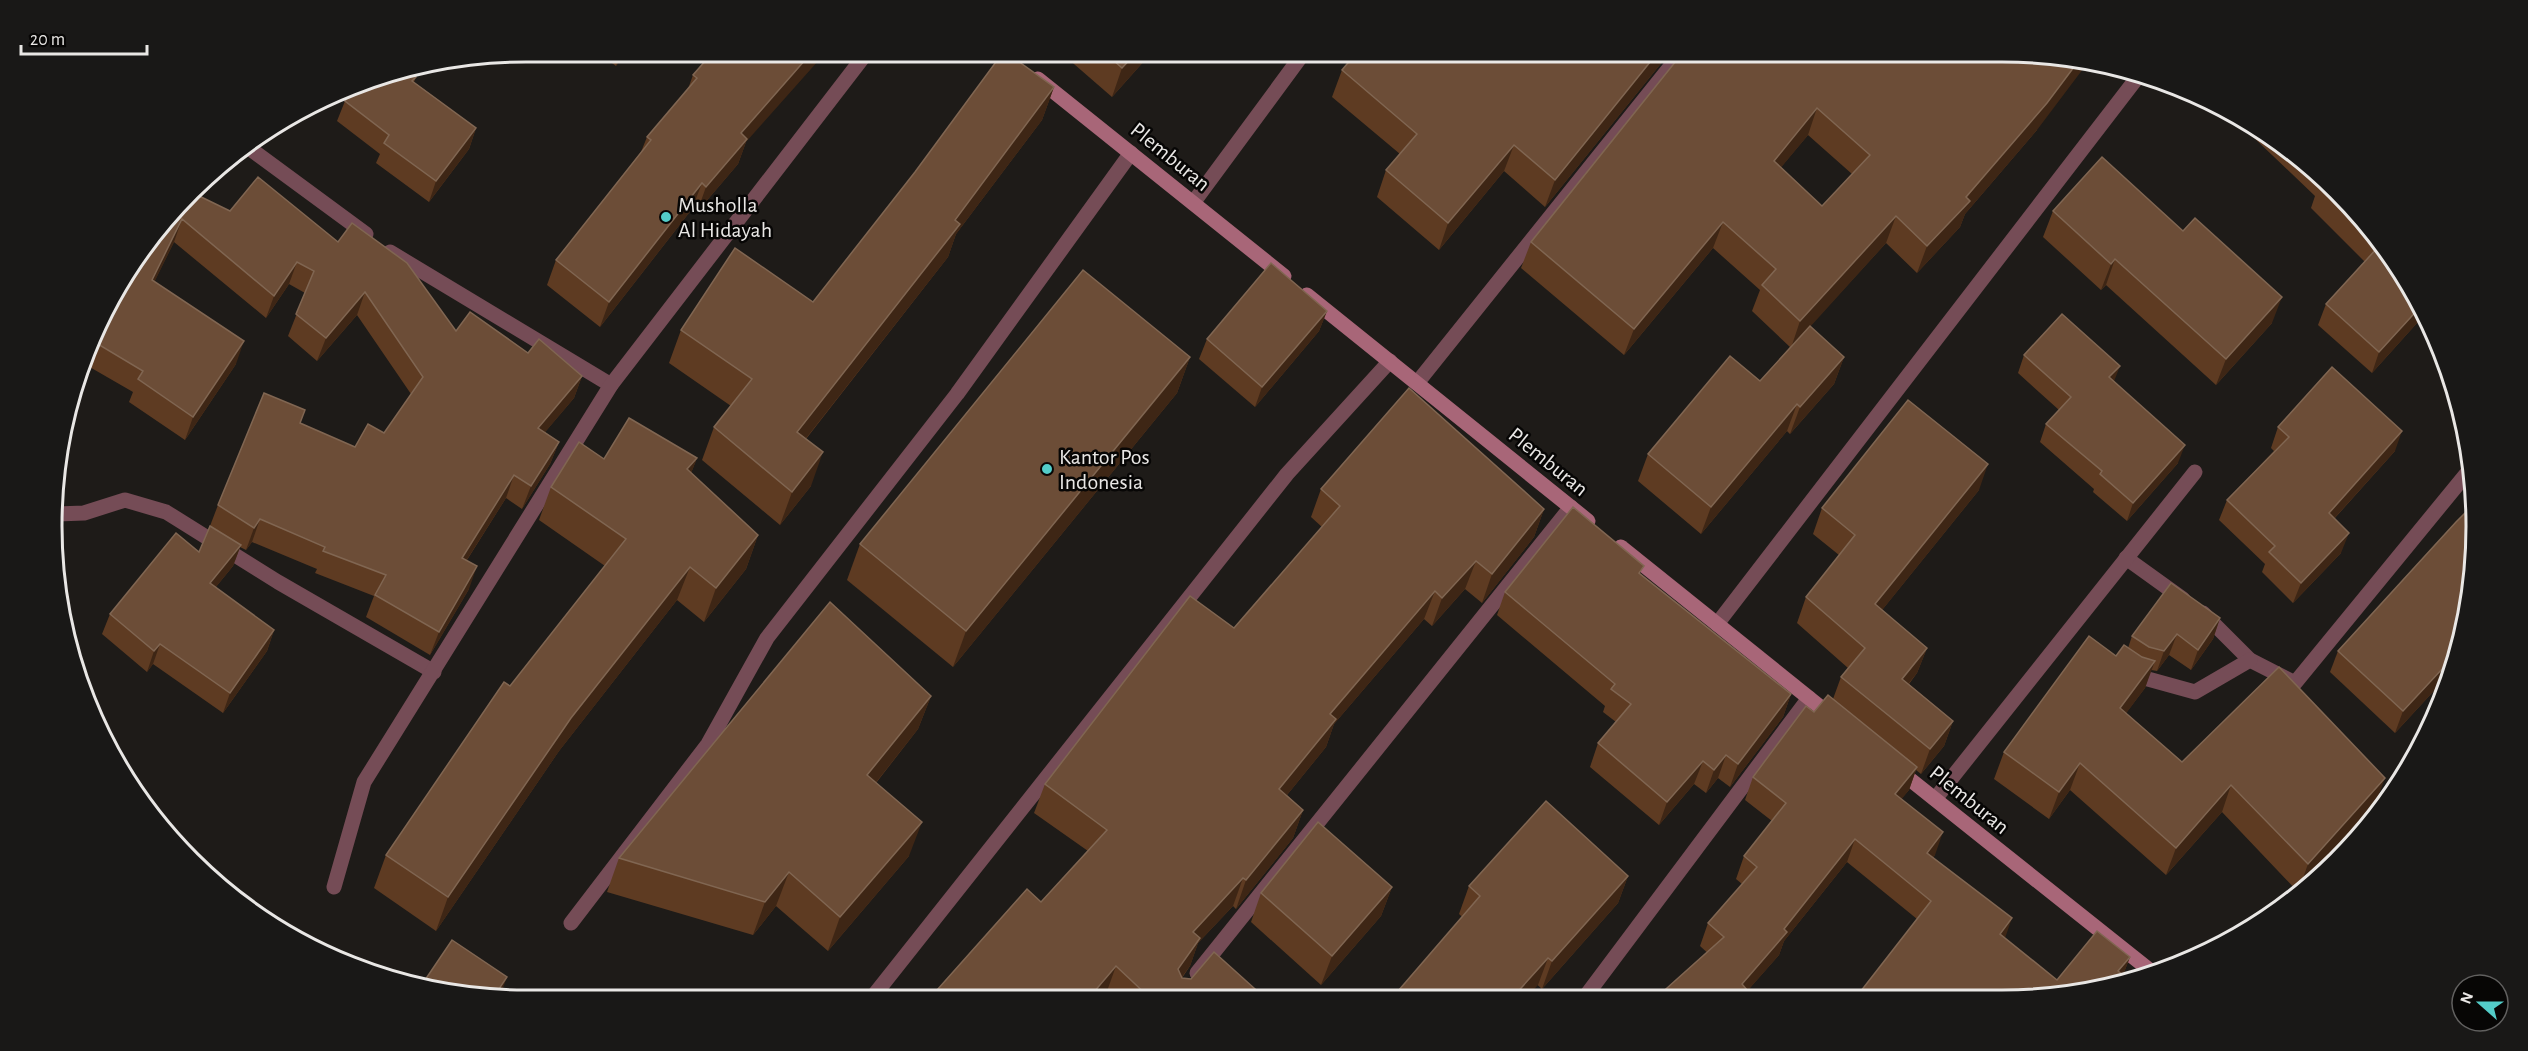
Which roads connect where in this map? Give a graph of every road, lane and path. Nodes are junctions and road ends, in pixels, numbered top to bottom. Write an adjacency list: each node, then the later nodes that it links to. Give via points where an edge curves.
1 (860, 62): 11 (street)
2 (1297, 62): 8 (street)
3 (1674, 62): 10 (street)
4 (1029, 72): 7 (street, Plemburan)
5 (2135, 81): 17 (street)
6 (252, 151): 11 (street, via 394,255)
7 (1131, 153): 8 (street, Plemburan); 26 (street, via 957,394 767,638 708,744)
8 (1193, 203): 9 (street, Plemburan)
9 (1390, 361): 10 (street, Plemburan); 29 (street, via 1287,474)
10 (1417, 383): 14 (street, Plemburan)
11 (612, 385): 20 (street)
12 (2195, 472): 16 (street)
13 (2464, 477): 18 (street, via 2295,683)
14 (1571, 507): 17 (street, Plemburan); 28 (street)
15 (62, 514): 20 (street, via 84,513 125,500 166,512)
16 (2126, 558): 18 (street, via 2202,612); 24 (street, via 2074,634)
17 (1718, 624): 21 (street, Plemburan)
18 (2250, 660): 19 (street, via 2195,692 2137,676)
19 (2118, 663)
20 (434, 672): 25 (street, via 364,782)
21 (1809, 698): 22 (street, Plemburan); 30 (street)
22 (1845, 727)
23 (1881, 756): 24 (street, Plemburan)
24 (1935, 799): 27 (street, Plemburan)
25 (334, 887)
26 (572, 923)
27 (2146, 967)
28 (1185, 987)
29 (878, 990)
30 (1590, 990)

